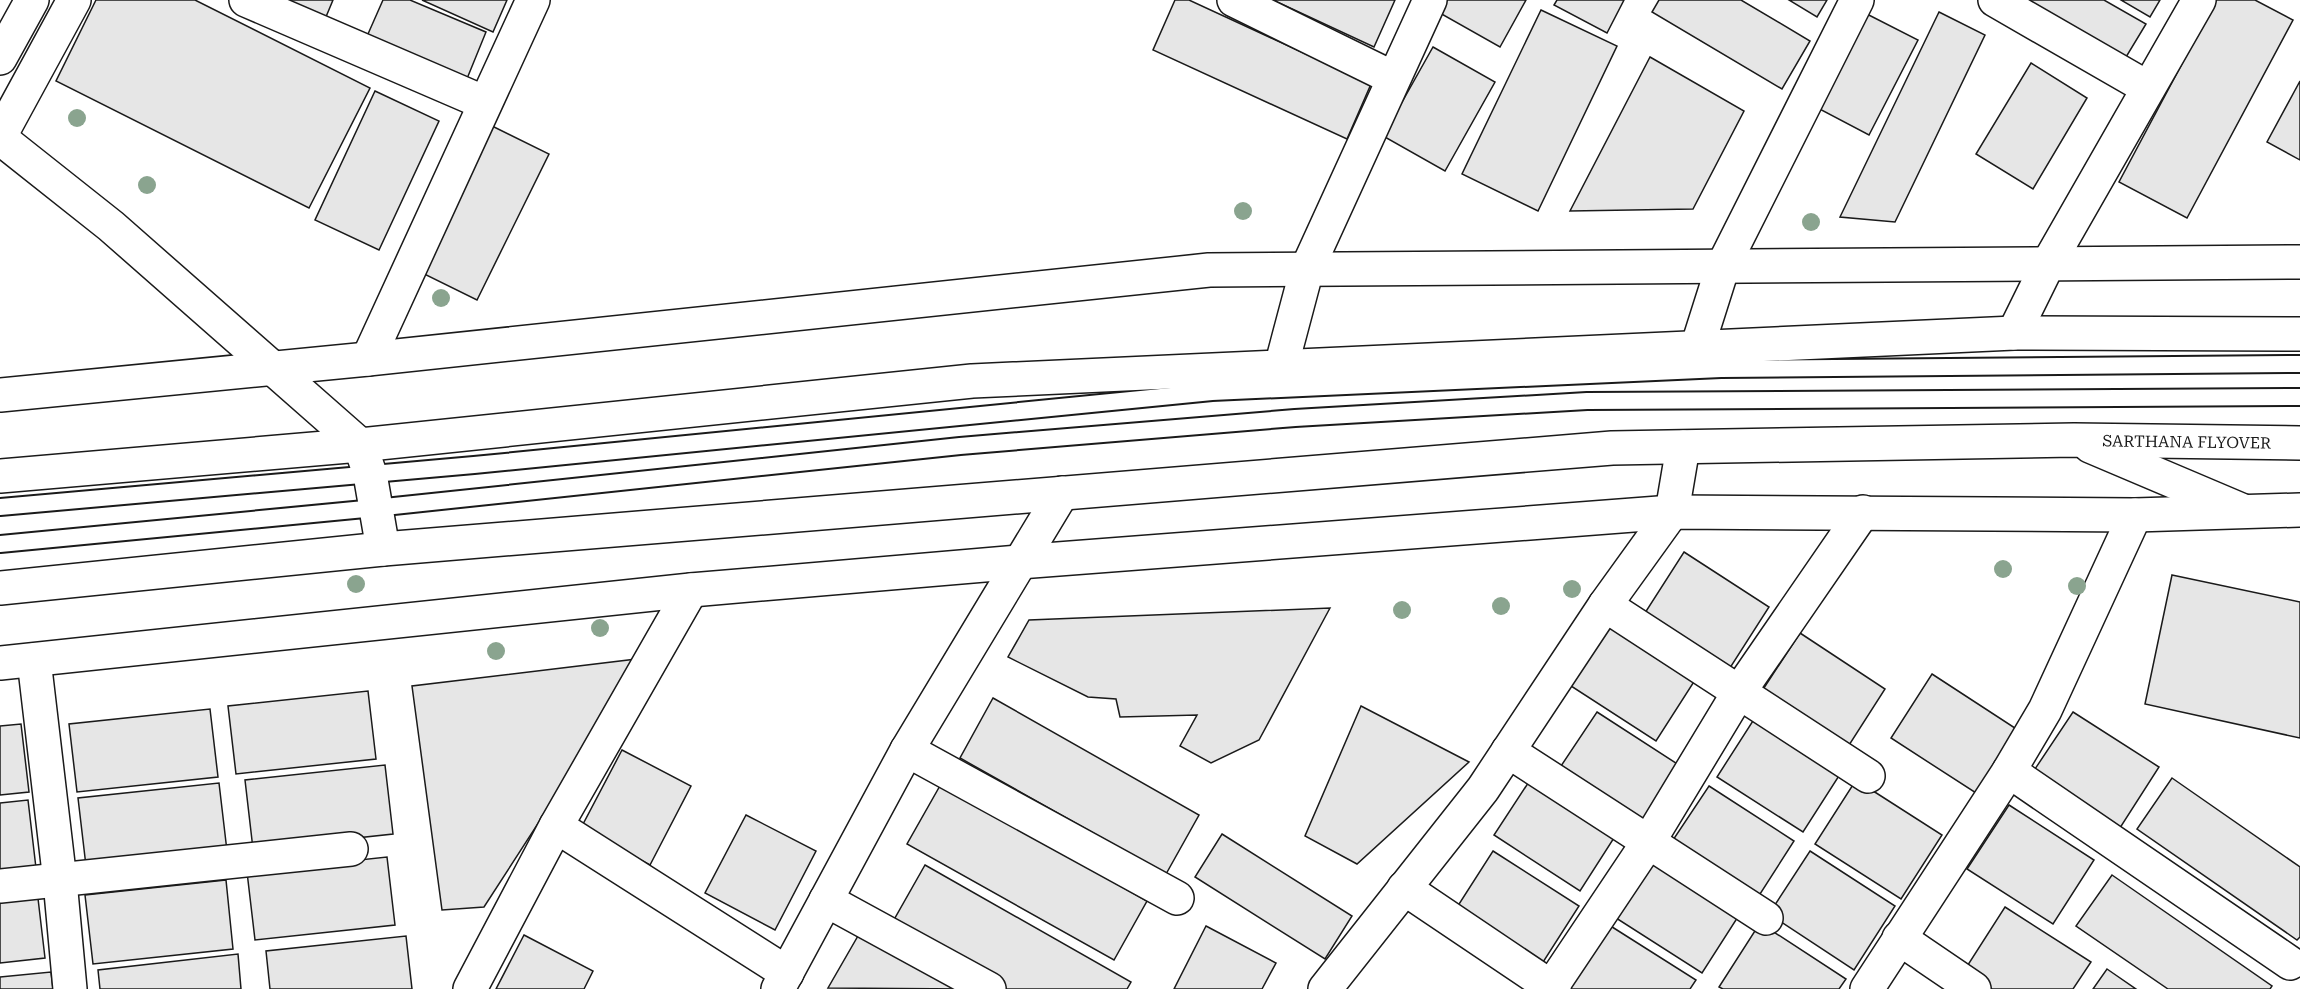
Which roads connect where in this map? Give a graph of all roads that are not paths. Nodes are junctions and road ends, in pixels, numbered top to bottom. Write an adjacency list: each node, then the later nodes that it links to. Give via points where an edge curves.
1 (32, 0): 10 (street)
2 (74, 0): 14 (street)
3 (246, 0): 13 (street)
4 (533, 0): 13 (street)
5 (1234, 0): 11 (street)
6 (1430, 0): 11 (street)
7 (1857, 0): 17 (street)
8 (1995, 0): 12 (street)
9 (2199, 0): 12 (street)
10 (0, 58)
11 (1394, 78): 18 (street)
12 (2148, 88): 16 (street)
13 (485, 104): 22 (street)
14 (0, 137): 25 (street, via 111,226)
15 (2300, 262): 16 (street)
16 (2048, 264): 17 (street); 19 (street)
17 (1723, 266): 18 (street); 21 (street)
18 (1307, 269): 22 (street, via 1209,270); 24 (street)
19 (2014, 333): 20 (street); 21 (street)
20 (2300, 334)
21 (1697, 348): 24 (street)
22 (368, 359): 25 (street)
23 (2300, 364): 31 (lane, via 1721,369 1212,392)
24 (1281, 367): 31 (street, via 972,381)
25 (273, 369): 26 (street); 31 (street)
26 (0, 395)
27 (2300, 397): 35 (lane, via 1587,401 1377,413 960,446)
28 (2074, 440): 29 (street, SARTHANA FLYOVER); 30 (street, SARTHANA FLYOVER); 36 (street)
29 (2300, 443)
30 (1683, 447): 33 (street, SARTHANA FLYOVER, via 1612,448); 38 (street)
31 (365, 460): 32 (street); 34 (lane); 35 (street)
32 (0, 476)
33 (1062, 493): 42 (street, SARTHANA FLYOVER); 43 (street)
34 (0, 507)
35 (375, 508): 41 (lane); 42 (street)
36 (2241, 510): 37 (street); 40 (street)
37 (2300, 510)
38 (1672, 512): 39 (street); 43 (street); 46 (street)
39 (1863, 512): 40 (street); 49 (street)
40 (2134, 515): 52 (street, via 2045,710)
41 (0, 544)
42 (383, 549): 44 (street, SARTHANA FLYOVER)
43 (1019, 562): 45 (street); 50 (street)
44 (0, 588)
45 (691, 590): 47 (street); 54 (street)
46 (1605, 605): 49 (street); 51 (street)
47 (34, 660): 48 (street); 57 (street)
48 (0, 663)
49 (1739, 692): 53 (street); 55 (street)
50 (908, 750): 60 (street); 61 (street)
51 (1508, 751): 55 (street); 59 (street, via 1483,789)
52 (2009, 771): 63 (street); 64 (street)
53 (1868, 776)
54 (556, 826): 65 (street); 68 (street)
55 (1649, 841): 62 (street); 66 (street)
56 (351, 849): 57 (street)
57 (60, 881): 58 (street); 67 (street)
58 (0, 886)
59 (1404, 888): 66 (street); 70 (street)
60 (1177, 898)
61 (826, 900): 65 (street); 69 (street)
62 (1766, 918)
63 (1899, 938): 71 (street); 72 (street)
64 (2290, 963)
65 (783, 981)
66 (1552, 988)
67 (70, 989)
68 (470, 989)
69 (990, 989)
70 (1325, 989)
71 (1867, 989)
72 (1974, 989)

